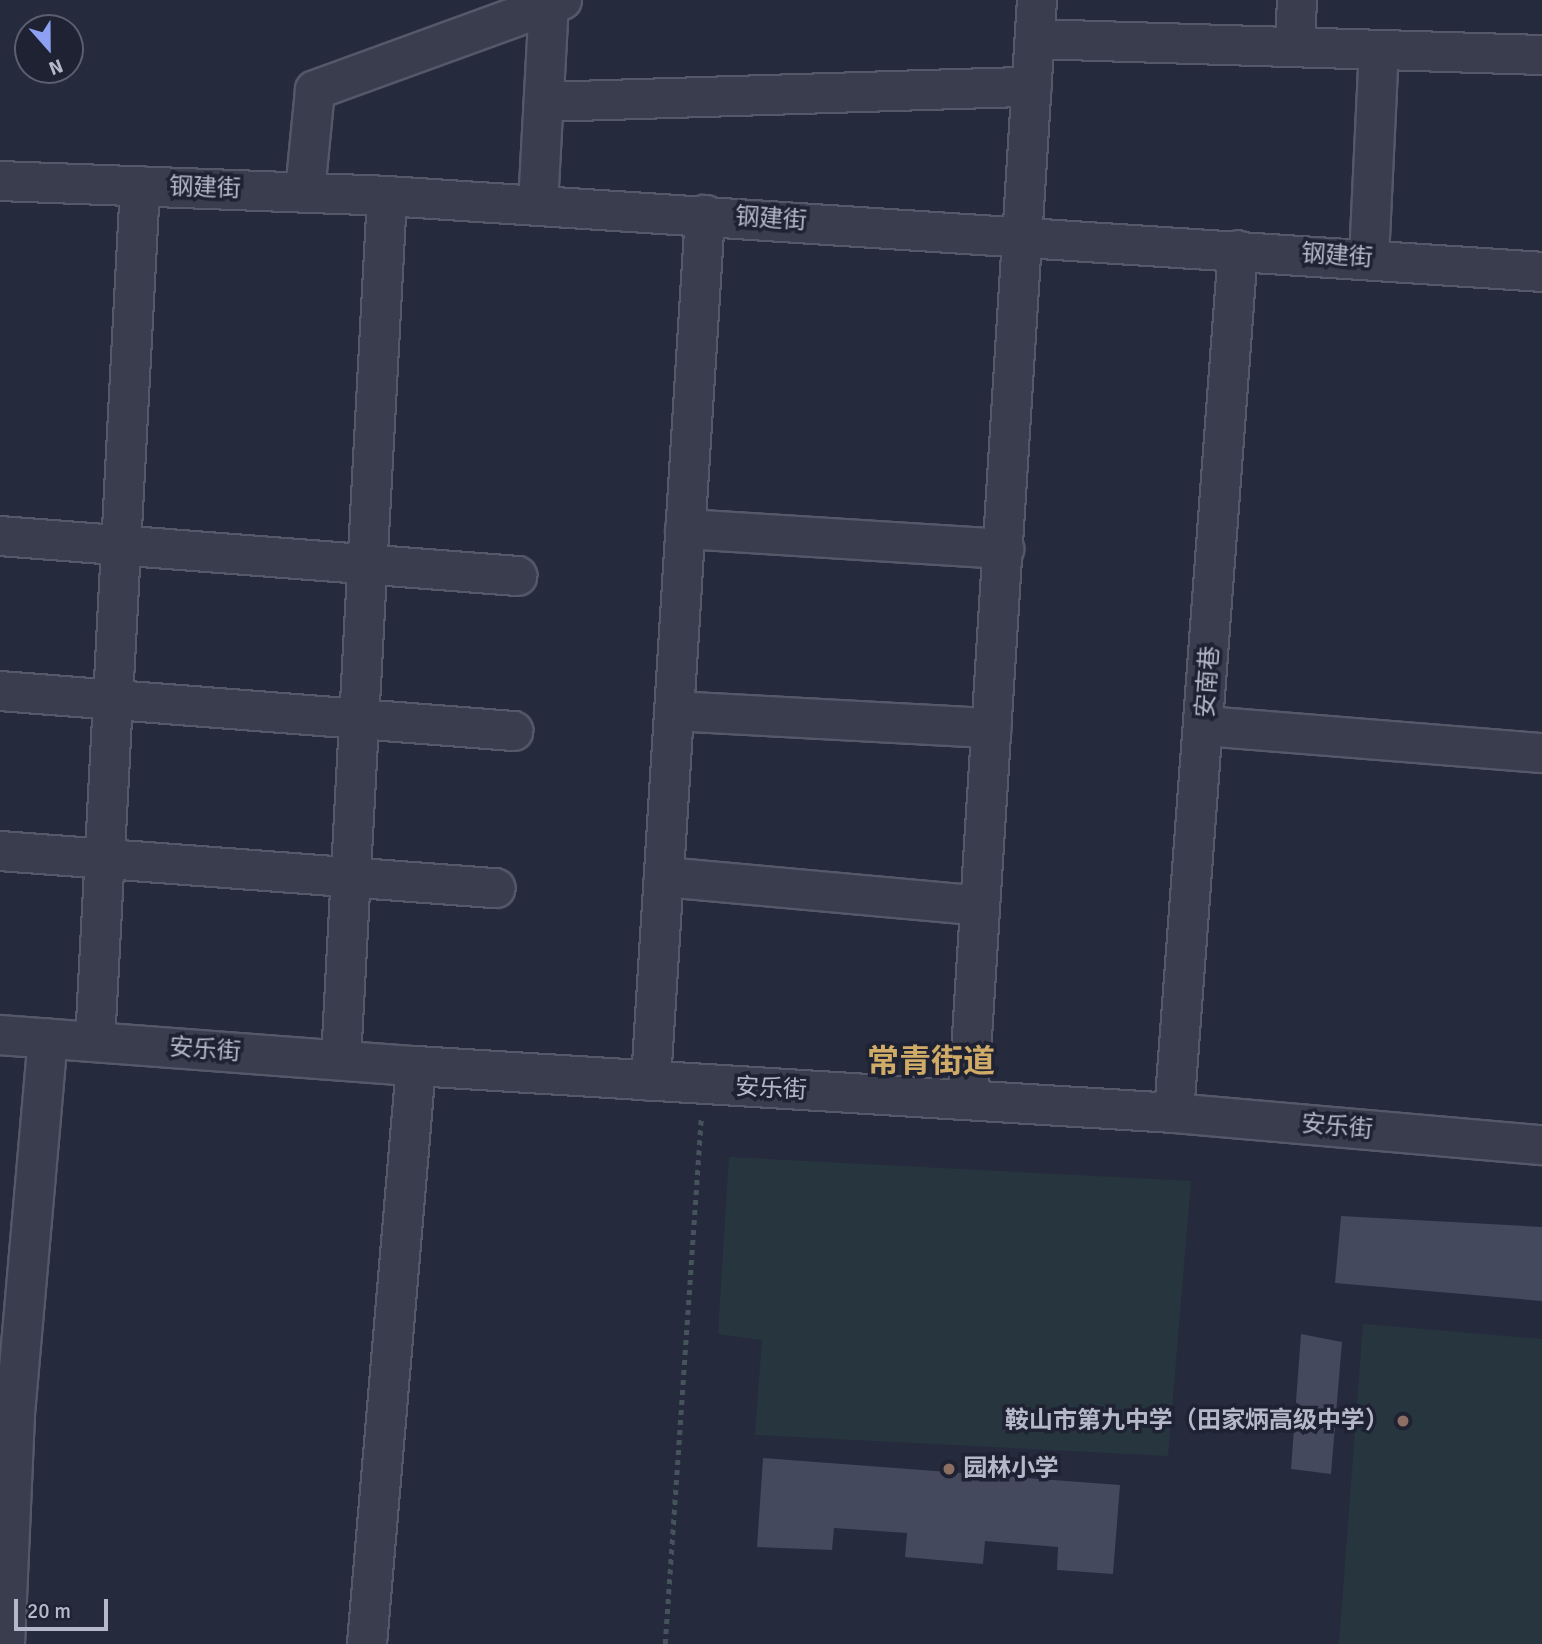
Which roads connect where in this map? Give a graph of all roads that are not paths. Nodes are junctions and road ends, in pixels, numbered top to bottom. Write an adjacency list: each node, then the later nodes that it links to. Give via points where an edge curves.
1 (1037, 0): 4 (street)
2 (1297, 0): 5 (street)
3 (556, 2): 9 (street); 12 (street, via 315,90)
4 (1035, 39): 5 (street); 8 (street)
5 (1295, 47): 6 (street)
6 (1379, 50): 7 (street); 18 (street)
7 (1542, 55)
8 (1032, 87): 9 (street); 16 (street)
9 (544, 102): 14 (street)
10 (0, 181): 11 (street, 钢建街)
11 (140, 186): 12 (street, 钢建街); 22 (street)
12 (305, 192): 13 (street, 钢建街)
13 (387, 196): 14 (street, 钢建街); 24 (street)
14 (538, 205): 15 (street, 钢建街)
15 (705, 215): 16 (street, 钢建街); 20 (street)
16 (1024, 234): 17 (street, 钢建街); 23 (street)
17 (1238, 250): 18 (street, 钢建街); 30 (street, 安南巷)
18 (1368, 258): 19 (street, 钢建街)
19 (1542, 272)
20 (685, 529): 23 (street); 28 (street)
21 (0, 536): 22 (street)
22 (121, 545): 24 (street); 27 (street)
23 (1004, 549): 31 (street)
24 (368, 564): 25 (street); 29 (street)
25 (517, 576)
26 (0, 691): 27 (street)
27 (113, 699): 29 (street); 35 (street)
28 (674, 711): 31 (street); 37 (street)
29 (359, 718): 32 (street); 36 (street)
30 (1205, 726): 33 (street); 47 (street, 安南巷)
31 (992, 728): 39 (street)
32 (513, 731)
33 (1542, 753)
34 (0, 851): 35 (street)
35 (105, 859): 36 (street); 42 (street)
36 (351, 877): 38 (street); 43 (street)
37 (664, 877): 39 (street); 45 (street)
38 (496, 888)
39 (981, 905): 46 (street)
40 (0, 1035): 41 (street, 安乐街)
41 (48, 1038): 42 (street, 安乐街); 49 (street, via 15,1414)
42 (95, 1042): 43 (street, 安乐街)
43 (341, 1060): 44 (street, 安乐街)
44 (416, 1066): 45 (street, 安乐街); 50 (street)
45 (651, 1081): 46 (street, 安乐街)
46 (968, 1100): 47 (street, 安乐街)
47 (1174, 1114): 48 (street, 安乐街)
48 (1542, 1145)
49 (5, 1644)
50 (367, 1644)

